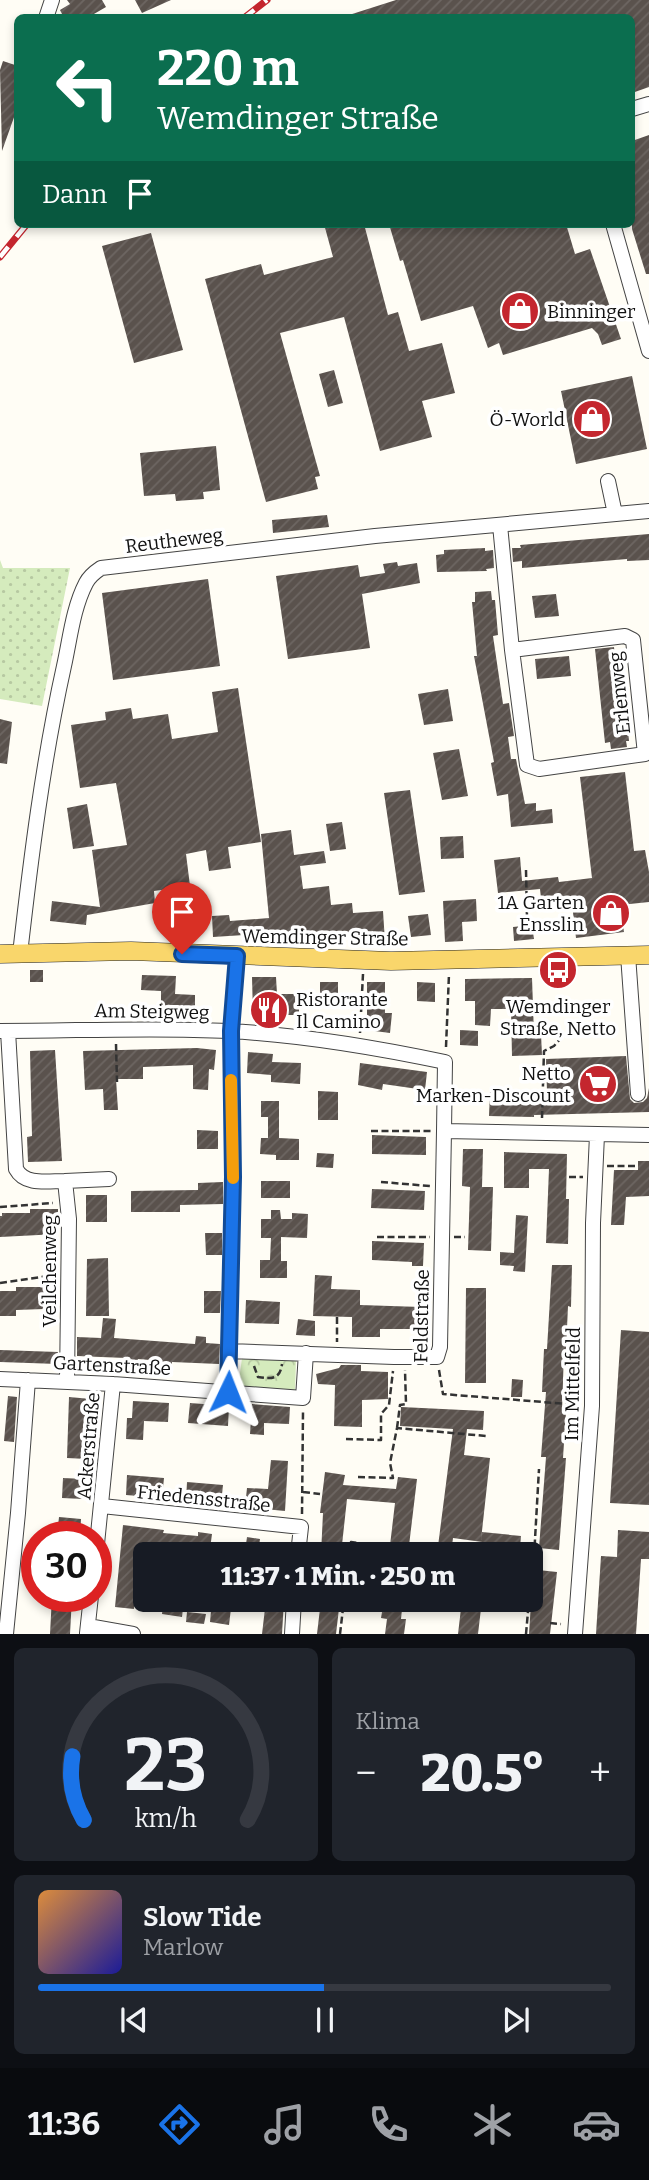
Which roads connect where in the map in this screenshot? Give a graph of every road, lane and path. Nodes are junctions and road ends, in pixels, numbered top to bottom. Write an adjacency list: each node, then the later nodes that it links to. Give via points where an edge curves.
1 (615, 228): 2 (street)
2 (649, 351)
3 (608, 481): 5 (street)
4 (649, 511): 5 (street, Reutheweg)
5 (615, 514): 6 (street, Reutheweg)
6 (500, 525): 7 (street, Erlenweg); 11 (street, Reutheweg, via 96,571 79,600 59,691)
7 (512, 650): 7 (street, Erlenweg, via 527,765 539,769 645,754 634,640 625,636)
8 (526, 870): 9 (path)
9 (527, 918)
10 (0, 954): 11 (main road, Wemdinger Straße)
11 (20, 954): 14 (main road, Wemdinger Straße, via 131,951)
12 (628, 955): 13 (main road, Wemdinger Straße); 16 (main road, Wemdinger Straße); 24 (street)
13 (649, 955)
14 (237, 956): 15 (main road, Wemdinger Straße); 19 (street)
15 (364, 960): 16 (main road, Wemdinger Straße); 21 (path)
16 (448, 960): 22 (path)
17 (116, 1029): 18 (street, Am Steigweg); 19 (street, Am Steigweg); 23 (path)
18 (4, 1031): 33 (street, via 16,1170 28,1181)
19 (231, 1031): 21 (street, Am Steigweg); 43 (street)
20 (561, 1038): 27 (path, via 544,1051)
21 (359, 1045): 22 (street, Am Steigweg)
22 (445, 1062): 26 (street)
23 (117, 1083)
24 (638, 1094)
25 (371, 1131): 26 (path)
26 (444, 1131): 27 (street); 35 (street, Feldstraße)
27 (542, 1132): 28 (street)
28 (597, 1135): 29 (street); 30 (street, Im Mittelfeld)
29 (649, 1135)
30 (596, 1166): 31 (path); 56 (street, Im Mittelfeld)
31 (635, 1166)
32 (109, 1179): 33 (street)
33 (65, 1181): 36 (street, Veilchenweg)
34 (381, 1182): 35 (path)
35 (442, 1186): 39 (street, Feldstraße)
36 (68, 1202): 37 (path); 40 (street, Veilchenweg)
37 (0, 1207)
38 (377, 1237): 39 (path)
39 (440, 1237): 49 (street, Feldstraße)
40 (69, 1273): 41 (path); 52 (street, Veilchenweg)
41 (0, 1283)
42 (337, 1317): 47 (path)
43 (229, 1351): 44 (street); 54 (street)
44 (255, 1352): 45 (street); 45 (path, via 253,1368 258,1377 273,1378 282,1371)
45 (284, 1353): 46 (street)
46 (306, 1353): 47 (street); 55 (street)
47 (337, 1356): 48 (street)
48 (399, 1357): 49 (street); 57 (path, via 406,1404 400,1405); 59 (path, via 389,1405 381,1414 382,1440)
49 (437, 1357): 56 (path, Feldstraße, via 443,1394)
50 (0, 1379): 51 (street, Gartenstraße)
51 (28, 1380): 52 (street, Gartenstraße); 74 (street)
52 (67, 1382): 53 (street, Gartenstraße)
53 (113, 1384): 54 (street, Gartenstraße); 64 (street, Ackerstraße)
54 (228, 1392): 55 (street, Gartenstraße)
55 (303, 1398): 62 (path)
56 (592, 1406): 79 (street, Im Mittelfeld)
57 (397, 1428): 58 (path); 61 (path, via 390,1464 393,1478)
58 (486, 1436)
59 (346, 1439)
60 (539, 1469): 68 (path)
61 (358, 1477)
62 (303, 1492): 63 (path); 66 (path)
63 (320, 1494)
64 (102, 1506): 65 (street, Ackerstraße); 66 (street, Friedensstraße)
65 (100, 1521)
66 (301, 1527): 67 (street)
67 (299, 1542)
68 (534, 1542)
69 (89, 1612): 73 (street)
70 (293, 1612): 76 (street)
71 (343, 1612): 77 (path)
72 (527, 1612): 78 (path)
73 (87, 1630): 75 (street)
74 (6, 1634)
75 (133, 1634)
76 (292, 1634)
77 (340, 1634)
78 (526, 1634)
79 (575, 1634)

